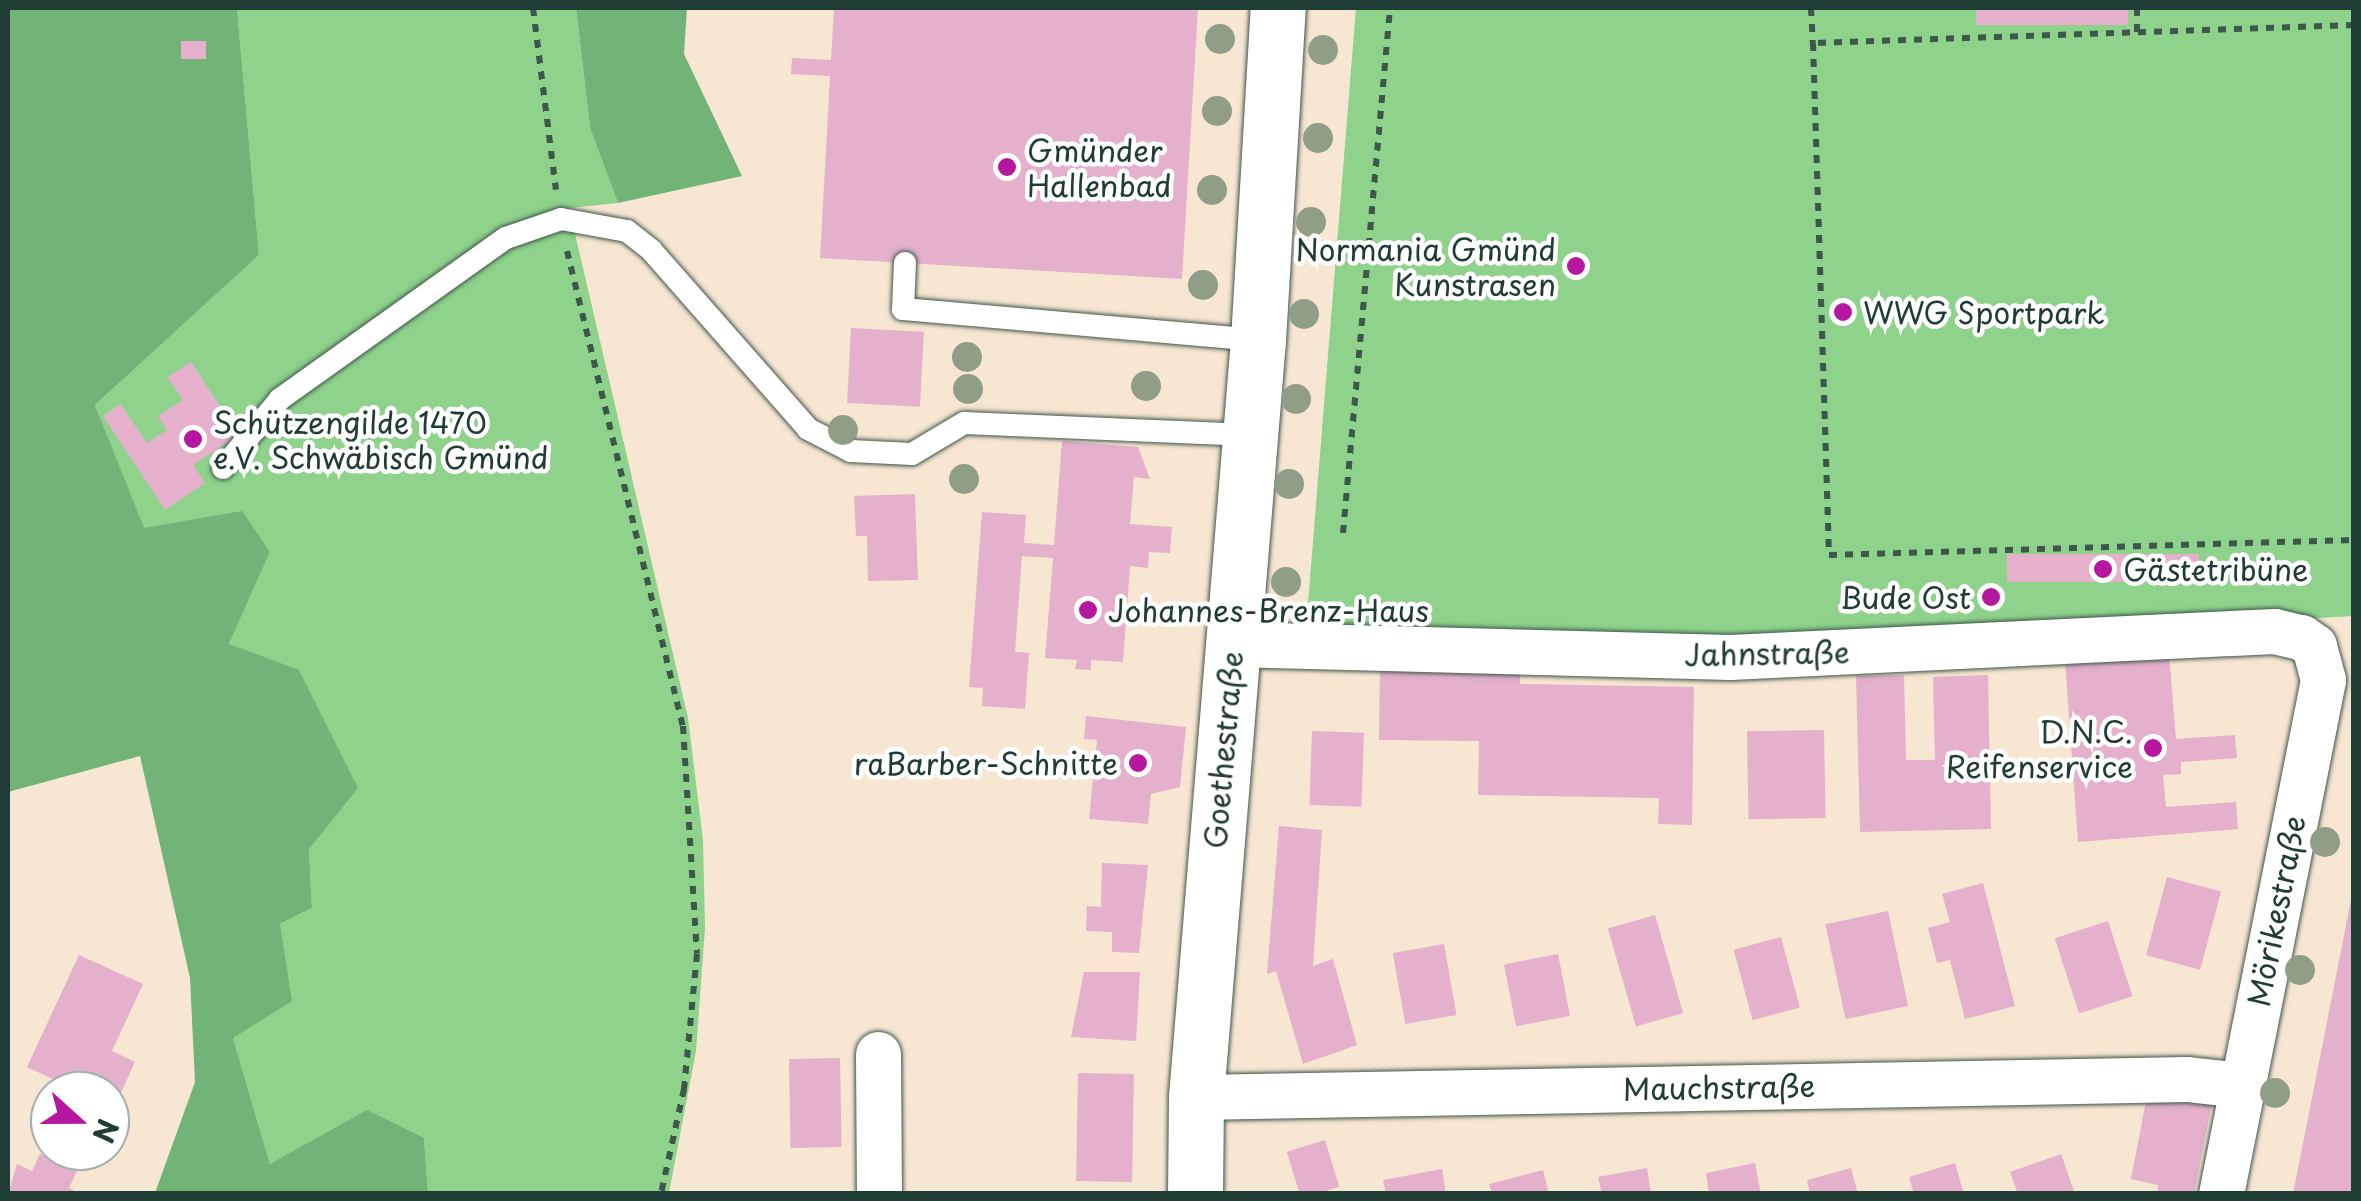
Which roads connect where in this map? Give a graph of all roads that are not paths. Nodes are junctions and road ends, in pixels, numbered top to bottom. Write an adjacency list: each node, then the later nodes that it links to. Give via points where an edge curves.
1 (1278, 8): 3 (street, Goethestraße)
2 (905, 263): 3 (lane, via 903,310)
3 (1258, 340): 4 (street, Goethestraße)
4 (1250, 436): 5 (lane, via 964,423 912,454 851,451 808,429 651,250 626,231 561,219 506,238 280,398); 7 (street, Goethestraße)
5 (224, 468)
6 (2301, 637): 7 (street, Jahnstraße, via 2274,631 1730,657); 9 (street, Mörikestraße, via 2314,646 2323,680)
7 (1232, 644): 10 (street, Goethestraße)
8 (878, 1054): 11 (street)
9 (2241, 1085): 10 (street, Mauchstraße, via 2187,1079); 13 (street, Mörikestraße)
10 (1196, 1097): 12 (street, Goethestraße)
11 (879, 1194)
12 (1195, 1194)
13 (2221, 1194)

